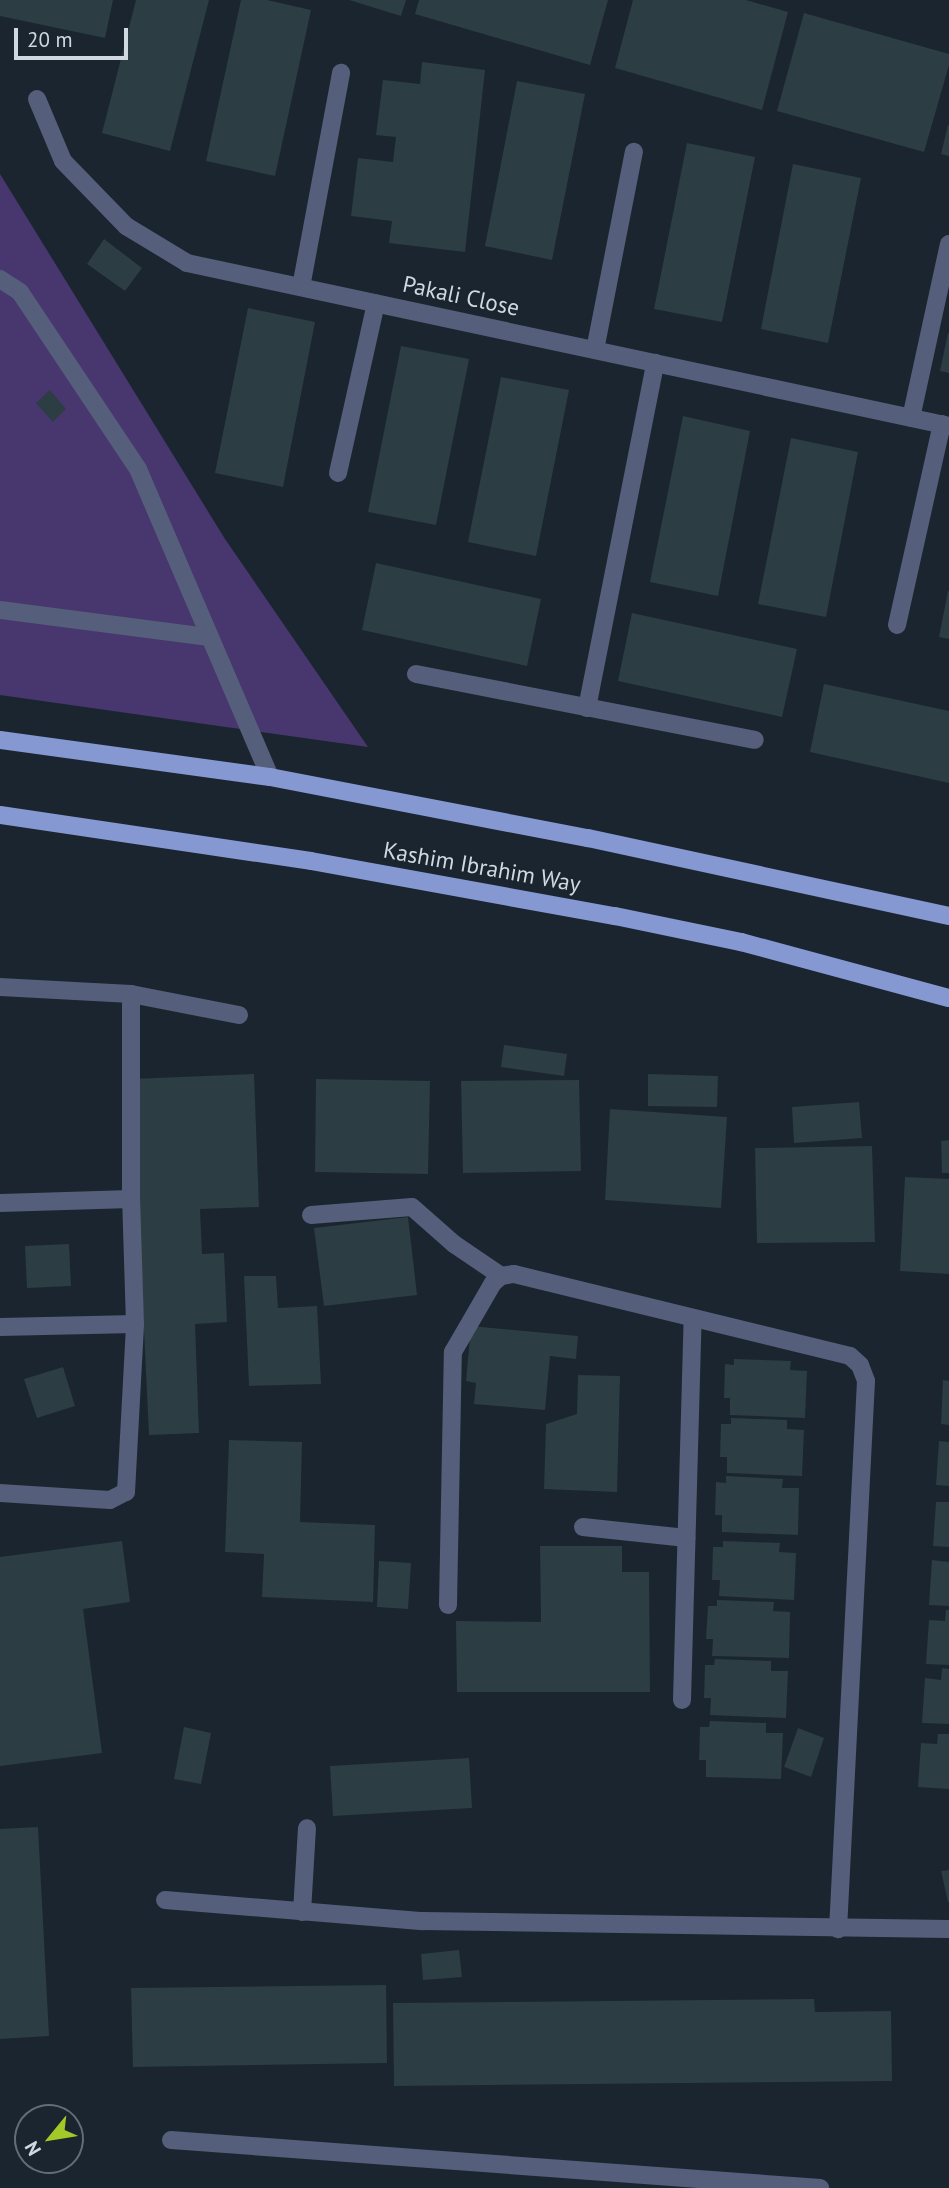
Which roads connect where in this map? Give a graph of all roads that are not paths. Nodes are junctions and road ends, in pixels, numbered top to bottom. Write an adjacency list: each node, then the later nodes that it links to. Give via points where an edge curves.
1 (341, 74): 6 (street)
2 (37, 99): 6 (street, Pakali Close, via 63,161 126,226 187,263)
3 (635, 152): 8 (street)
4 (949, 244): 10 (street)
5 (0, 279): 15 (street, via 20,292 138,469)
6 (301, 288): 7 (street, Pakali Close)
7 (376, 303): 8 (street, Pakali Close); 12 (street)
8 (595, 350): 9 (street, Pakali Close)
9 (655, 363): 10 (street, Pakali Close); 17 (street)
10 (911, 418): 11 (street, Pakali Close)
11 (946, 425): 14 (street)
12 (338, 473)
13 (0, 610): 15 (street)
14 (897, 625)
15 (207, 637): 20 (street)
16 (416, 674): 17 (street)
17 (587, 708): 19 (street)
18 (0, 740): 20 (main road, Kashim Ibrahim Way)
19 (755, 740)
20 (270, 777): 22 (main road, Kashim Ibrahim Way, via 588,838)
21 (0, 815): 25 (main road, Kashim Ibrahim Way, via 311,861 615,916 741,942)
22 (949, 916)
23 (0, 987): 24 (street)
24 (131, 994): 26 (street); 27 (street)
25 (949, 998)
26 (239, 1015)
27 (131, 1199): 28 (street); 32 (street)
28 (0, 1203)
29 (311, 1215): 30 (street, via 412,1207)
30 (500, 1276): 31 (street, via 514,1274); 37 (street, via 453,1352)
31 (693, 1318): 36 (street); 42 (street, via 850,1356 860,1365 866,1381)
32 (135, 1324): 33 (street); 34 (street, via 126,1492 110,1500)
33 (0, 1327)
34 (0, 1493)
35 (583, 1527): 36 (street)
36 (686, 1538): 38 (street)
37 (449, 1605)
38 (681, 1700)
39 (307, 1828): 41 (street)
40 (165, 1900): 41 (street)
41 (302, 1912): 42 (street, via 423,1921)
42 (838, 1929): 43 (street)
43 (949, 1929)
44 (171, 2140): 45 (street)
45 (820, 2188)

